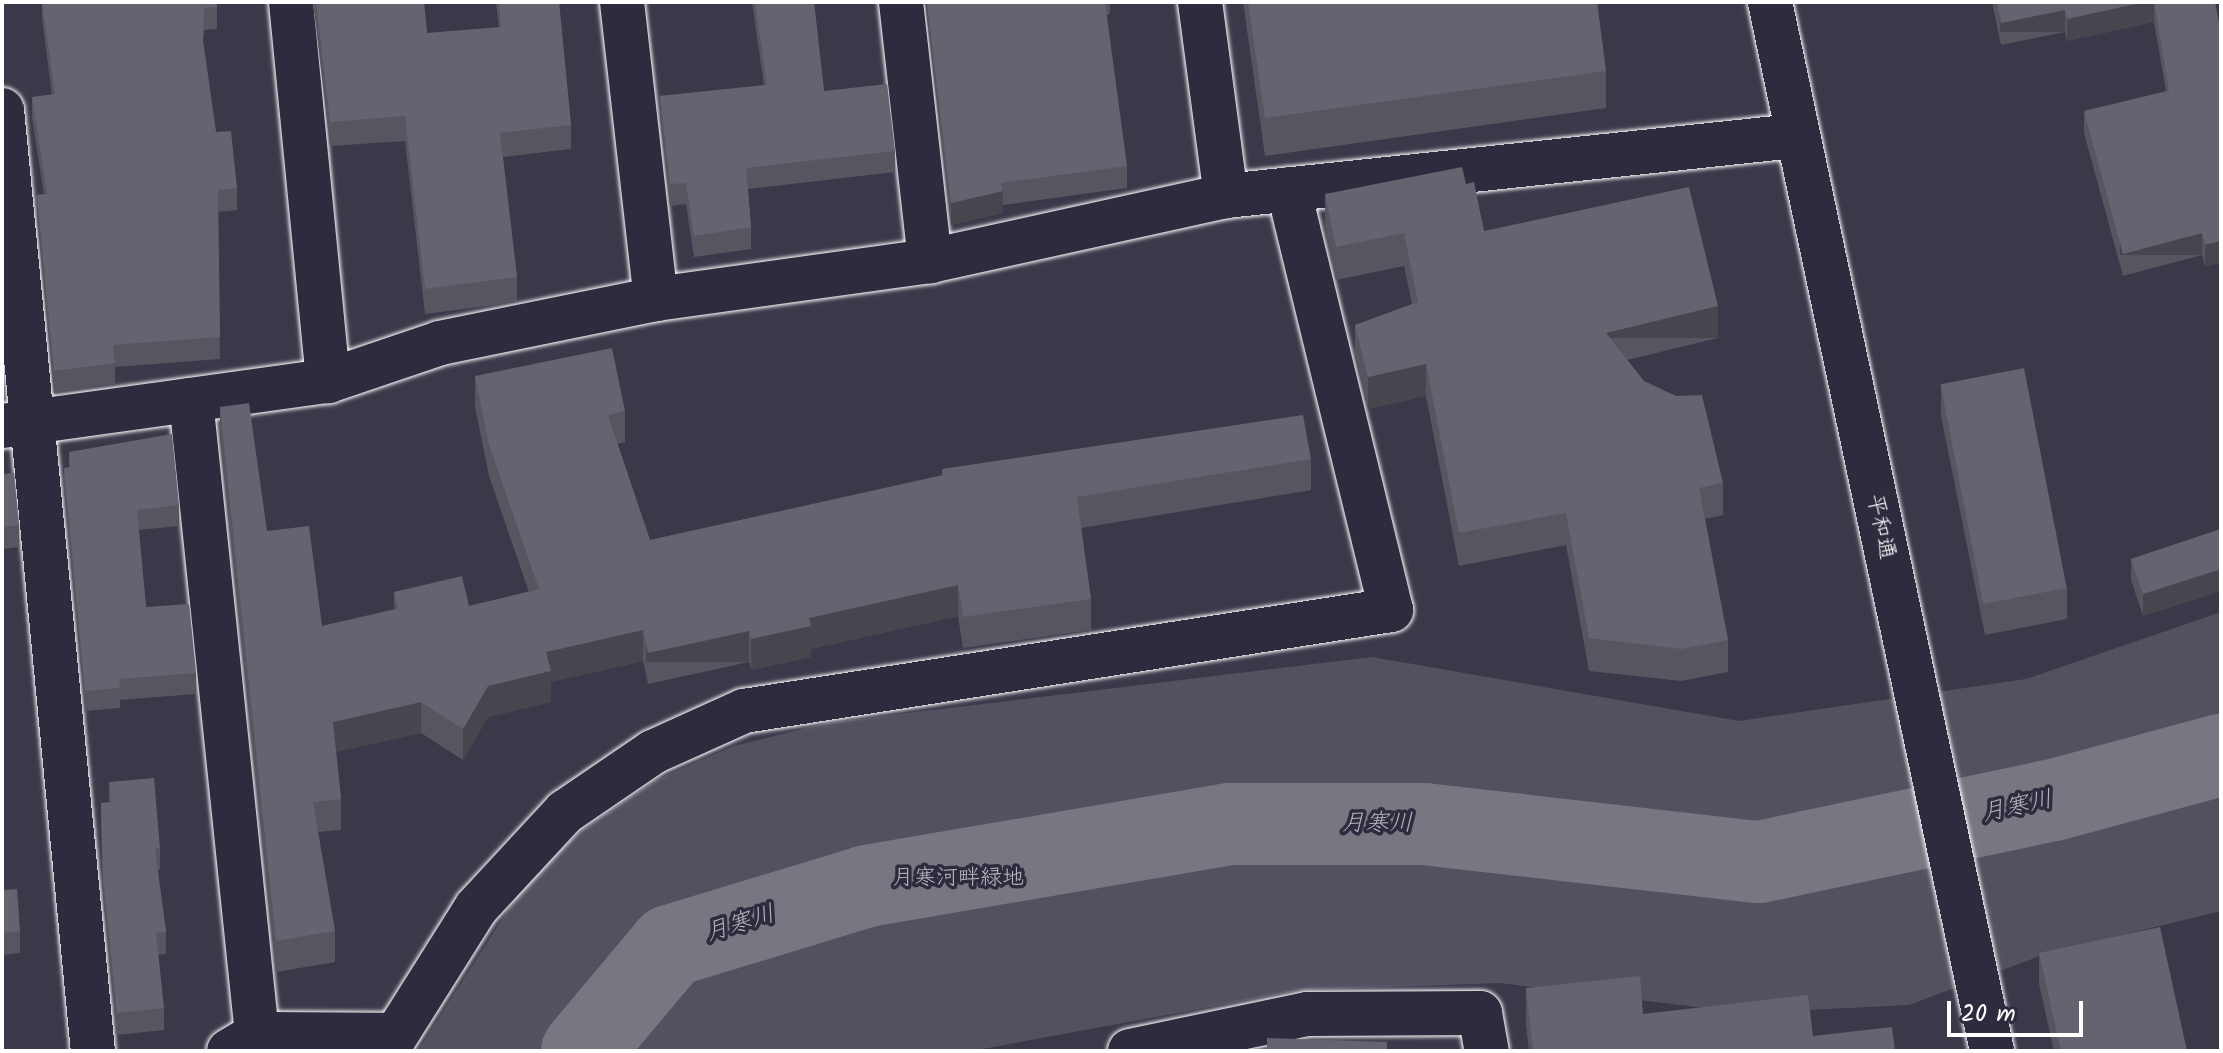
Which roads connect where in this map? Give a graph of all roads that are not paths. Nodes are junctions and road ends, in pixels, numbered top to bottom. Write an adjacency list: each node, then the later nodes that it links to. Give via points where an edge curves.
1 (291, 2): 12 (street)
2 (622, 2): 11 (street)
3 (901, 2): 10 (street)
4 (1200, 2): 9 (street)
5 (1770, 2): 7 (street, 平和通)
6 (2, 110): 14 (street)
7 (1795, 136): 8 (street); 20 (street, 平和通)
8 (1288, 189): 9 (street); 16 (street, via 1391,610 744,711 653,752 565,812 476,908)
9 (1226, 196): 10 (street)
10 (930, 261): 11 (street)
11 (656, 299): 12 (street, via 440,343)
12 (328, 381): 13 (street)
13 (191, 400): 14 (street); 15 (street)
14 (19, 424): 17 (street)
15 (243, 1043): 16 (street)
16 (390, 1043)
17 (93, 1051)
18 (1130, 1051): 19 (street, via 1307,1014 1480,1013)
19 (1487, 1051)
20 (1992, 1051)

